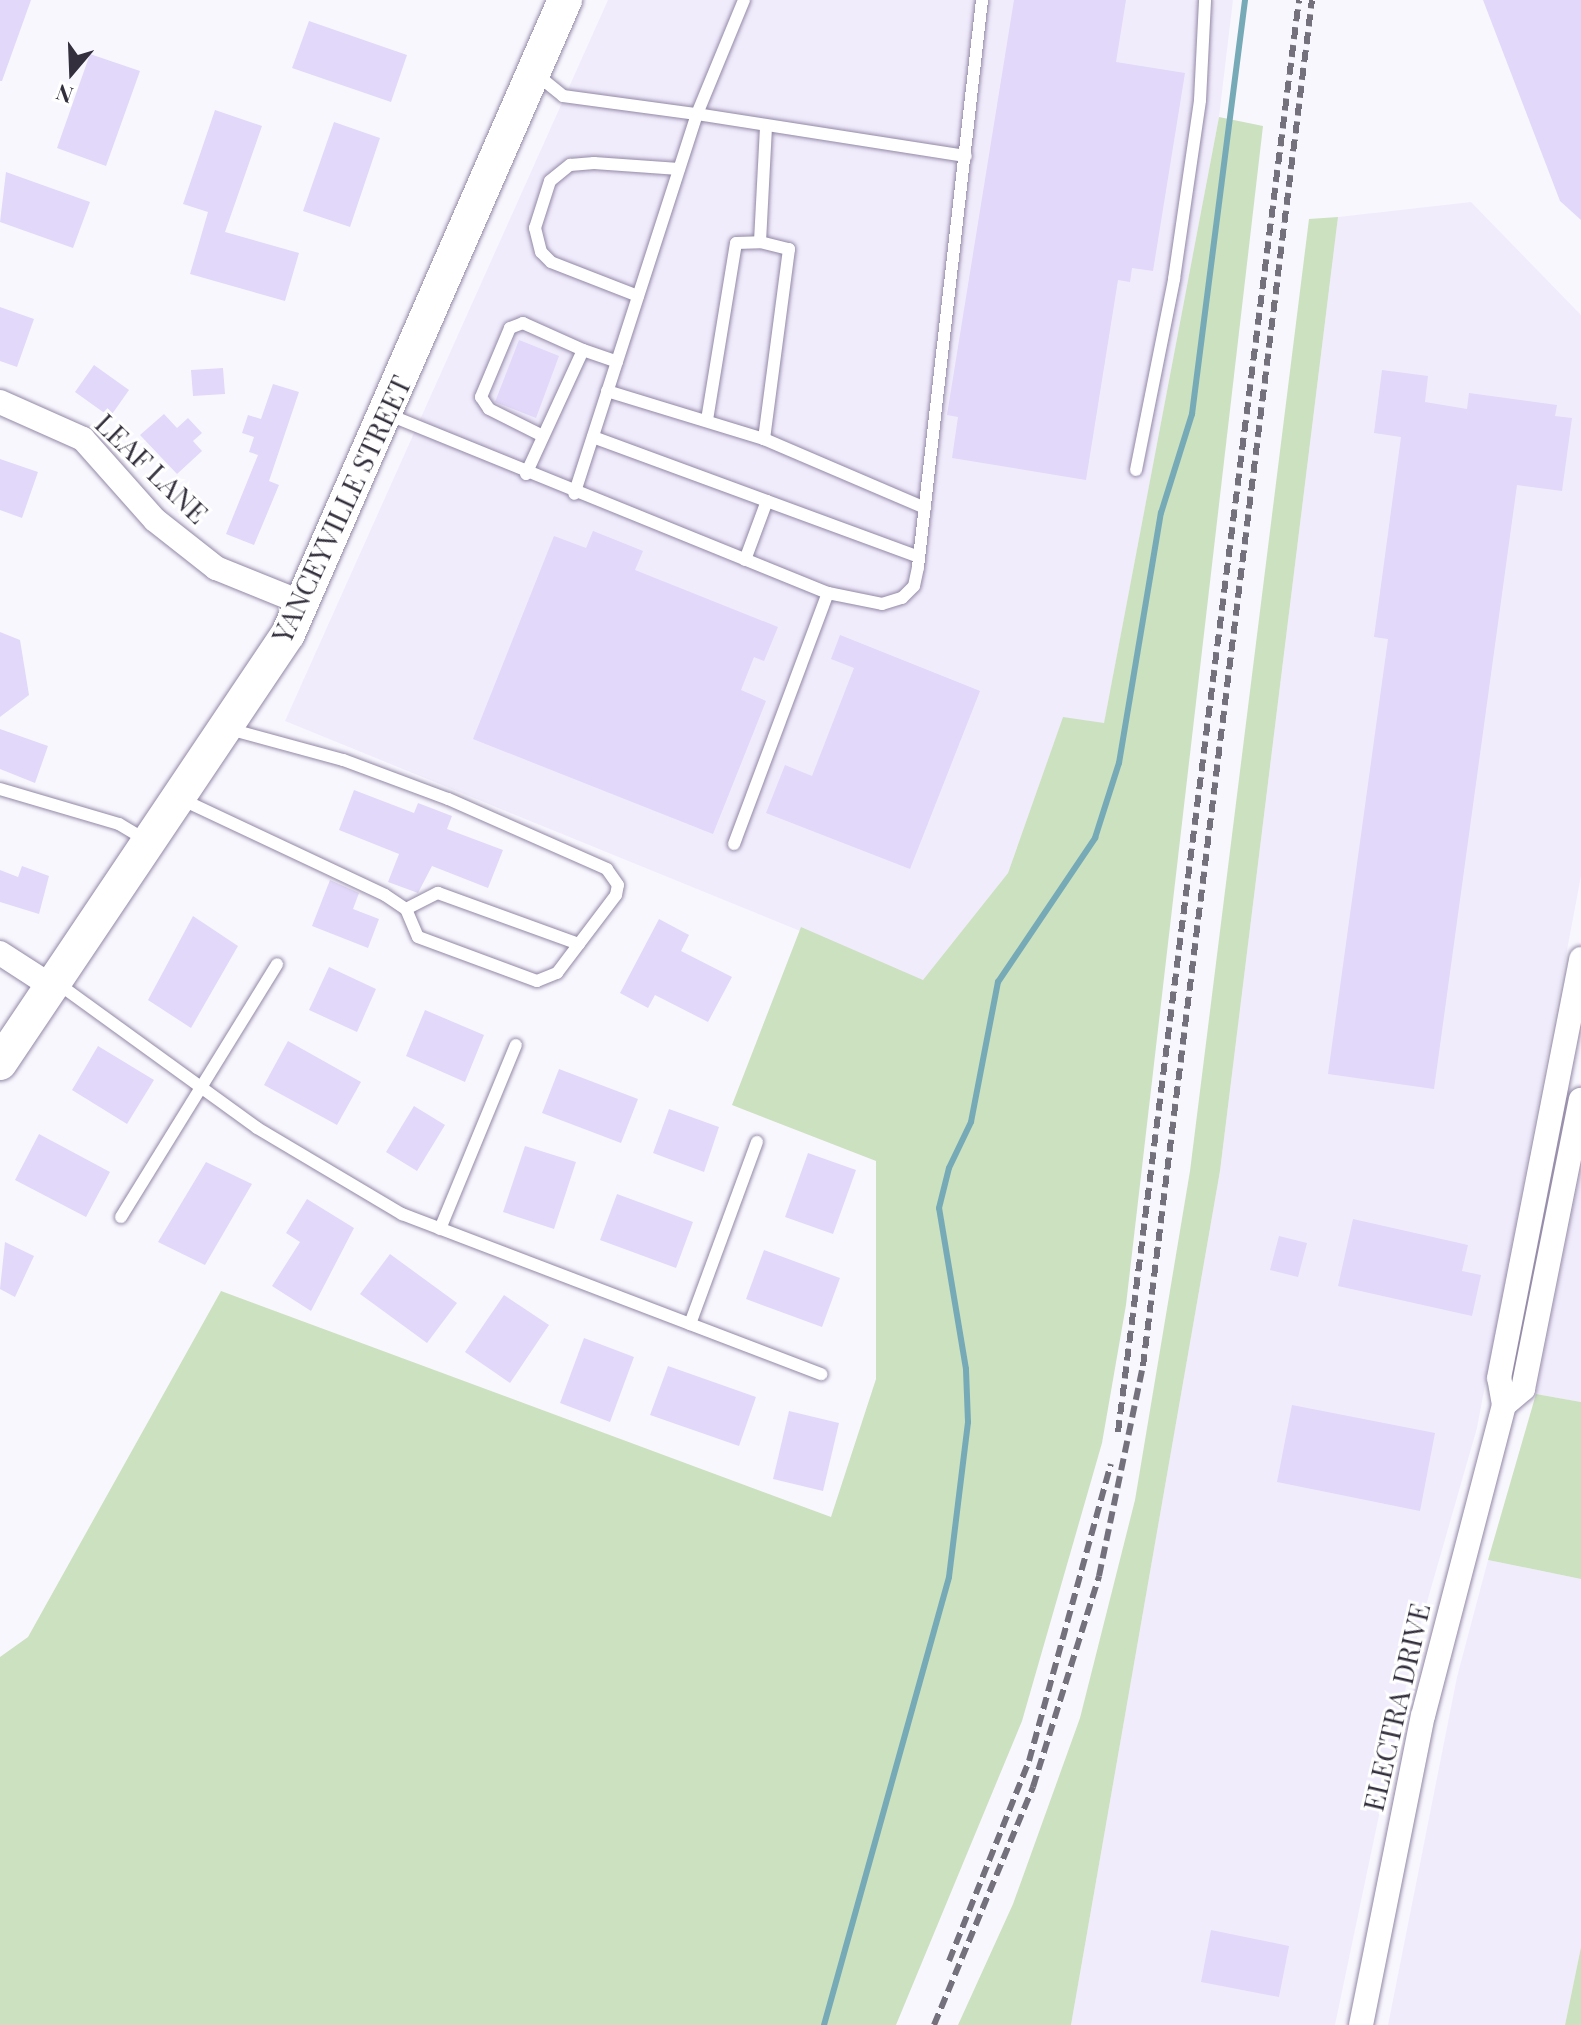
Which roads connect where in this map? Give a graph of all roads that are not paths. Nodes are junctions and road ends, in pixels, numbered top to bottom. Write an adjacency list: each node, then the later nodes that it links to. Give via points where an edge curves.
1 (565, 0): 5 (main road, YANCEYVILLE STREET)
2 (744, 0): 6 (lane)
3 (982, 0): 8 (lane)
4 (1205, 0): 21 (lane, via 1200,100 1174,279)
5 (533, 72): 6 (lane, via 563,96); 16 (main road, YANCEYVILLE STREET)
6 (697, 114): 7 (lane); 9 (lane)
7 (766, 127): 8 (lane); 10 (lane)
8 (966, 156): 25 (lane)
9 (679, 169): 11 (lane); 11 (lane, via 570,165 550,181 535,228 541,252 551,262)
10 (760, 242): 17 (lane, via 736,243); 20 (lane, via 789,249)
11 (638, 296): 13 (lane)
12 (583, 350): 13 (lane); 18 (lane); 18 (lane, via 523,323 510,328 481,397 489,409)
13 (617, 362): 14 (lane)
14 (607, 391): 17 (lane); 19 (lane)
15 (0, 402): 29 (street, LEAF LANE, via 83,439 155,520 216,568)
16 (387, 414): 22 (lane); 29 (main road, YANCEYVILLE STREET)
17 (707, 420): 20 (lane)
18 (543, 436): 22 (lane)
19 (593, 437): 23 (lane); 24 (lane)
20 (764, 439): 25 (lane)
21 (1136, 470)
22 (526, 474): 23 (lane)
23 (574, 494): 27 (lane)
24 (767, 501): 26 (lane); 27 (lane)
25 (925, 508): 26 (lane)
26 (919, 557): 28 (lane, via 914,586 902,598 882,604)
27 (745, 560): 28 (lane)
28 (828, 593): 34 (lane)
29 (302, 603): 30 (main road, YANCEYVILLE STREET)
30 (225, 728): 32 (main road, YANCEYVILLE STREET); 36 (lane, via 343,760 607,869 618,885)
31 (0, 789): 33 (lane, via 119,824)
32 (178, 798): 33 (main road, YANCEYVILLE STREET); 35 (lane)
33 (148, 841): 40 (main road, YANCEYVILLE STREET)
34 (734, 844)
35 (406, 909): 36 (lane, via 438,893); 36 (lane, via 418,937 537,981 557,973)
36 (579, 944)
37 (0, 953): 40 (street)
38 (1581, 959): 46 (street, ELECTRA DRIVE)
39 (277, 964): 43 (lane)
40 (53, 983): 42 (main road, YANCEYVILLE STREET); 43 (lane)
41 (516, 1045): 49 (lane)
42 (0, 1063)
43 (198, 1085): 48 (lane); 49 (lane, via 389,1206)
44 (1581, 1100): 47 (street, ELECTRA DRIVE)
45 (757, 1142): 50 (lane)
46 (1538, 1179): 47 (lane); 52 (street, ELECTRA DRIVE, via 1499,1378)
47 (1564, 1183): 52 (street, ELECTRA DRIVE, via 1523,1389)
48 (121, 1217)
49 (440, 1229): 50 (lane)
50 (690, 1324): 51 (lane)
51 (821, 1374)
52 (1504, 1405): 53 (street, ELECTRA DRIVE, via 1423,1716)
53 (1361, 2025)

